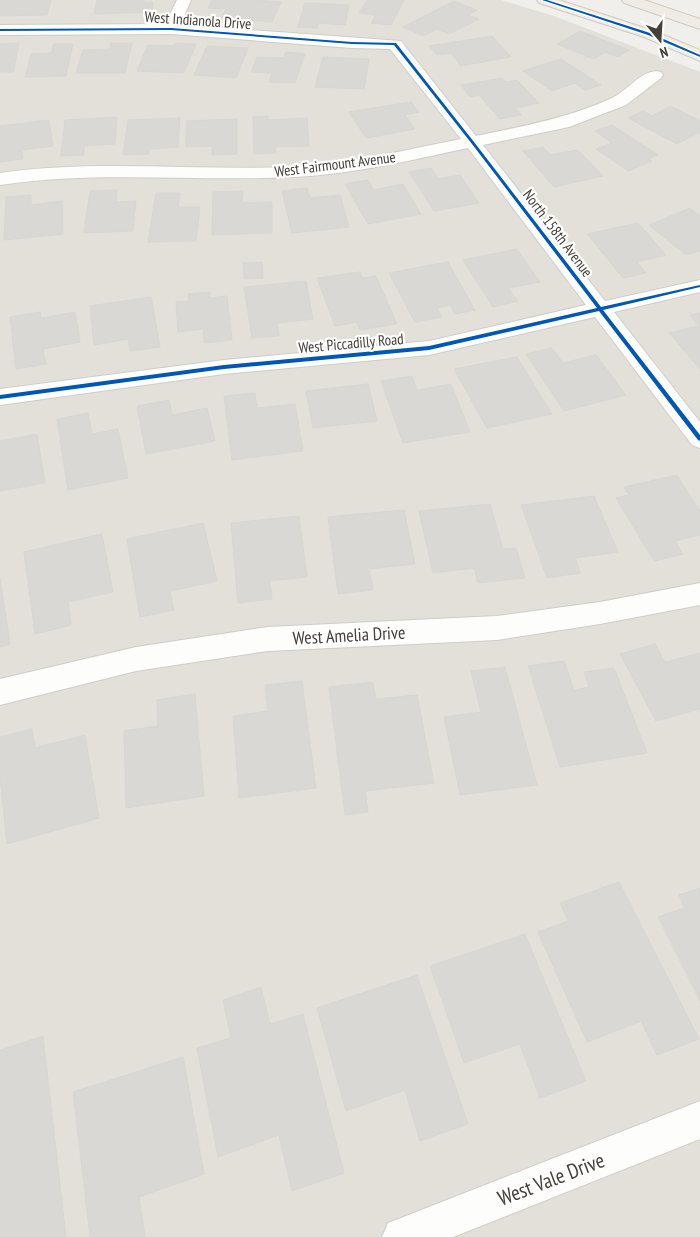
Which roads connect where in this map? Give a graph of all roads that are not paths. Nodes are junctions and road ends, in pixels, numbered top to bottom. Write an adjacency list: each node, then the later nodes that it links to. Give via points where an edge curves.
1 (184, 0): 5 (street, West Indianola Drive)
2 (544, 0): 8 (main road, via 649,34)
3 (629, 0): 4 (main road)
4 (700, 24)
5 (171, 29): 6 (street, West Indianola Drive); 7 (street, West Indianola Drive)
6 (0, 30)
7 (394, 44): 10 (street, North 158th Avenue)
8 (700, 56)
9 (655, 75): 10 (street, West Fairmount Avenue, via 620,101 563,123)
10 (473, 143): 11 (street, West Fairmount Avenue, via 378,161 293,172 77,172); 13 (street, North 158th Avenue)
11 (0, 179)
12 (700, 286): 13 (street, West Piccadilly Road)
13 (601, 310): 14 (street, West Piccadilly Road, via 428,348 224,367); 15 (street, North 158th Avenue)
14 (0, 397)
15 (700, 439)
16 (700, 594): 17 (street, West Amelia Drive, via 497,628 268,639 136,659)
17 (0, 692)
18 (700, 1120): 19 (street, West Vale Drive)
19 (402, 1237)

